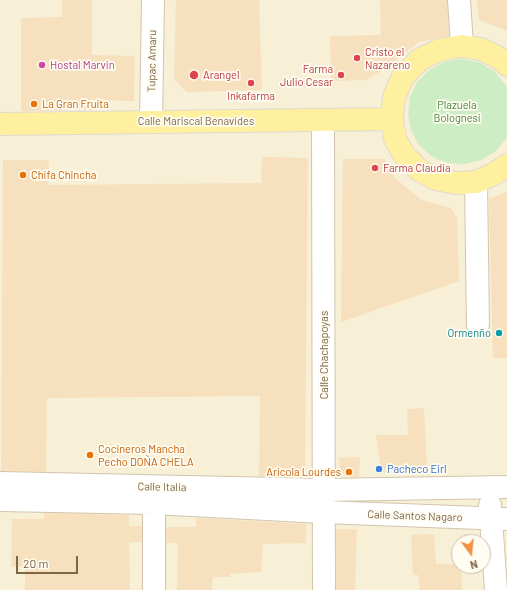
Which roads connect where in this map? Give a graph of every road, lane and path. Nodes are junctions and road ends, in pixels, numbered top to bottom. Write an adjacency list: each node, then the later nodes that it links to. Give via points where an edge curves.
1 (138, 0): 8 (street, Tupac Amaru)
2 (153, 0): 8 (street, Tupac Amaru)
3 (459, 0): 4 (street)
4 (462, 46): 5 (main road, via 481,50 499,58); 6 (main road, via 439,50 419,60 403,77 394,97)
5 (507, 65)
6 (392, 119): 7 (main road, Calle Mariscal Benavides); 11 (main road, via 396,139 405,156 419,170 443,181)
7 (323, 120): 8 (main road, Calle Mariscal Benavides); 15 (street, Calle Chachapoyas)
8 (144, 122): 9 (main road, Calle Mariscal Benavides)
9 (0, 124)
10 (507, 165): 11 (main road)
11 (476, 182): 12 (street)
12 (478, 325)
13 (0, 483): 16 (street, Calle Italia)
14 (498, 487): 15 (street); 19 (street)
15 (324, 490): 16 (street, Calle Italia); 18 (street, Calle Chachapoyas)
16 (154, 495): 17 (street, Calle Italia); 18 (street, Calle Italia); 20 (street)
17 (0, 500)
18 (323, 512): 19 (street, Calle Santos Nagaro); 21 (street, Calle Chachapoyas)
19 (498, 519): 22 (street)
20 (154, 590)
21 (324, 590)
22 (496, 590)

